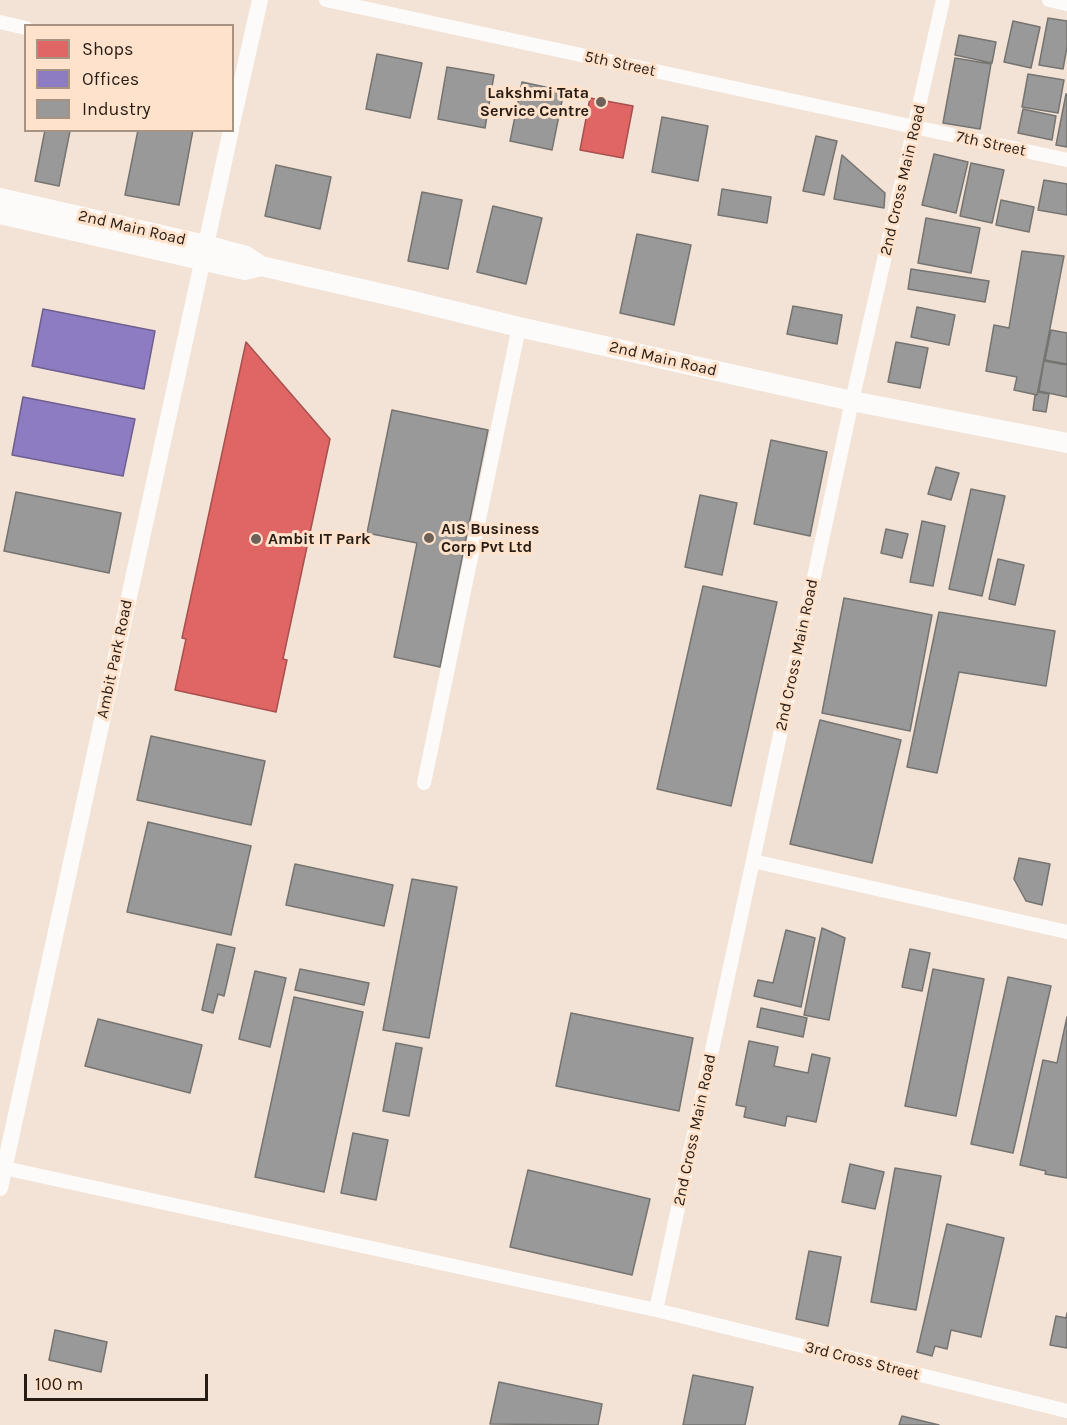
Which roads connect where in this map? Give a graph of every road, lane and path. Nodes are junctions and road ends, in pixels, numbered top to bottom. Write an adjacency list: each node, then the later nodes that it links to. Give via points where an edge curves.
1 (260, 0): 8 (street)
2 (326, 0): 10 (street, 5th Street)
3 (943, 0): 10 (street, 2nd Cross Main Road)
4 (1049, 0): 5 (street)
5 (1067, 4)
6 (0, 22): 7 (street)
7 (24, 28)
8 (238, 74): 9 (street)
9 (234, 107)
10 (914, 128): 12 (street, 7th Street); 17 (street, 2nd Cross Main Road)
11 (231, 132): 15 (street, Ambit Park Road)
12 (1067, 160)
13 (0, 198): 15 (main road, 2nd Main Road)
14 (0, 214): 15 (main road, 2nd Main Road)
15 (203, 252): 16 (main road, 2nd Main Road, via 245,270 261,266); 22 (street, Ambit Park Road)
16 (519, 327): 17 (main road, 2nd Main Road); 19 (street)
17 (852, 401): 18 (main road, 2nd Main Road); 20 (street, 2nd Cross Main Road)
18 (1067, 443)
19 (424, 783)
20 (753, 861): 21 (street); 24 (street, 2nd Cross Main Road)
21 (1067, 932)
22 (2, 1168): 23 (street, Ambit Park Road); 24 (street, 3rd Cross Street)
23 (0, 1188)
24 (657, 1310): 25 (street, 3rd Cross Street)
25 (1067, 1411)

